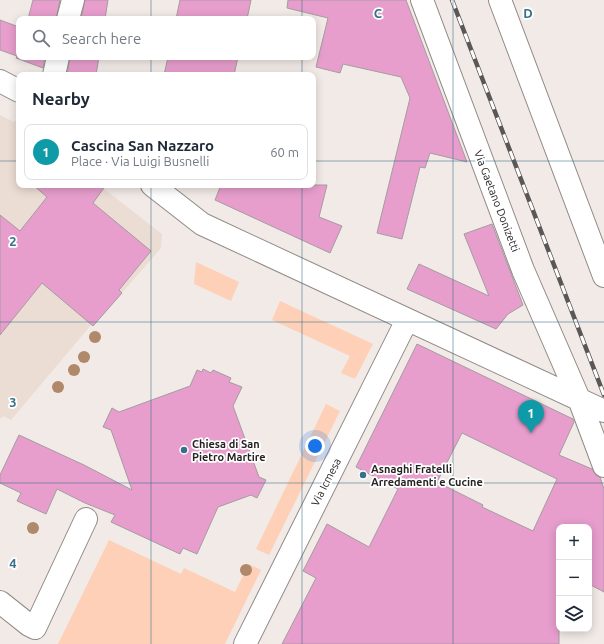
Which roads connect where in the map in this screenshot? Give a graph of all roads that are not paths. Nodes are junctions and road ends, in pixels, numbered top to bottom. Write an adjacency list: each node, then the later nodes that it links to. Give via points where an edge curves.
1 (72, 0): 4 (street)
2 (422, 0): 12 (street, Via Gaetano Donizetti, via 523,270)
3 (500, 0): 10 (street)
4 (69, 16)
5 (57, 60): 6 (street)
6 (55, 72)
7 (0, 81): 8 (street)
8 (16, 89)
9 (156, 188): 11 (street, via 202,224)
10 (604, 276)
11 (407, 320): 12 (street); 17 (street, Via Icmesa)
12 (579, 399): 13 (street); 14 (street, Via Gaetano Donizetti)
13 (604, 411)
14 (604, 466)
15 (86, 519): 16 (street, via 35,628)
16 (0, 602)
17 (245, 644)

